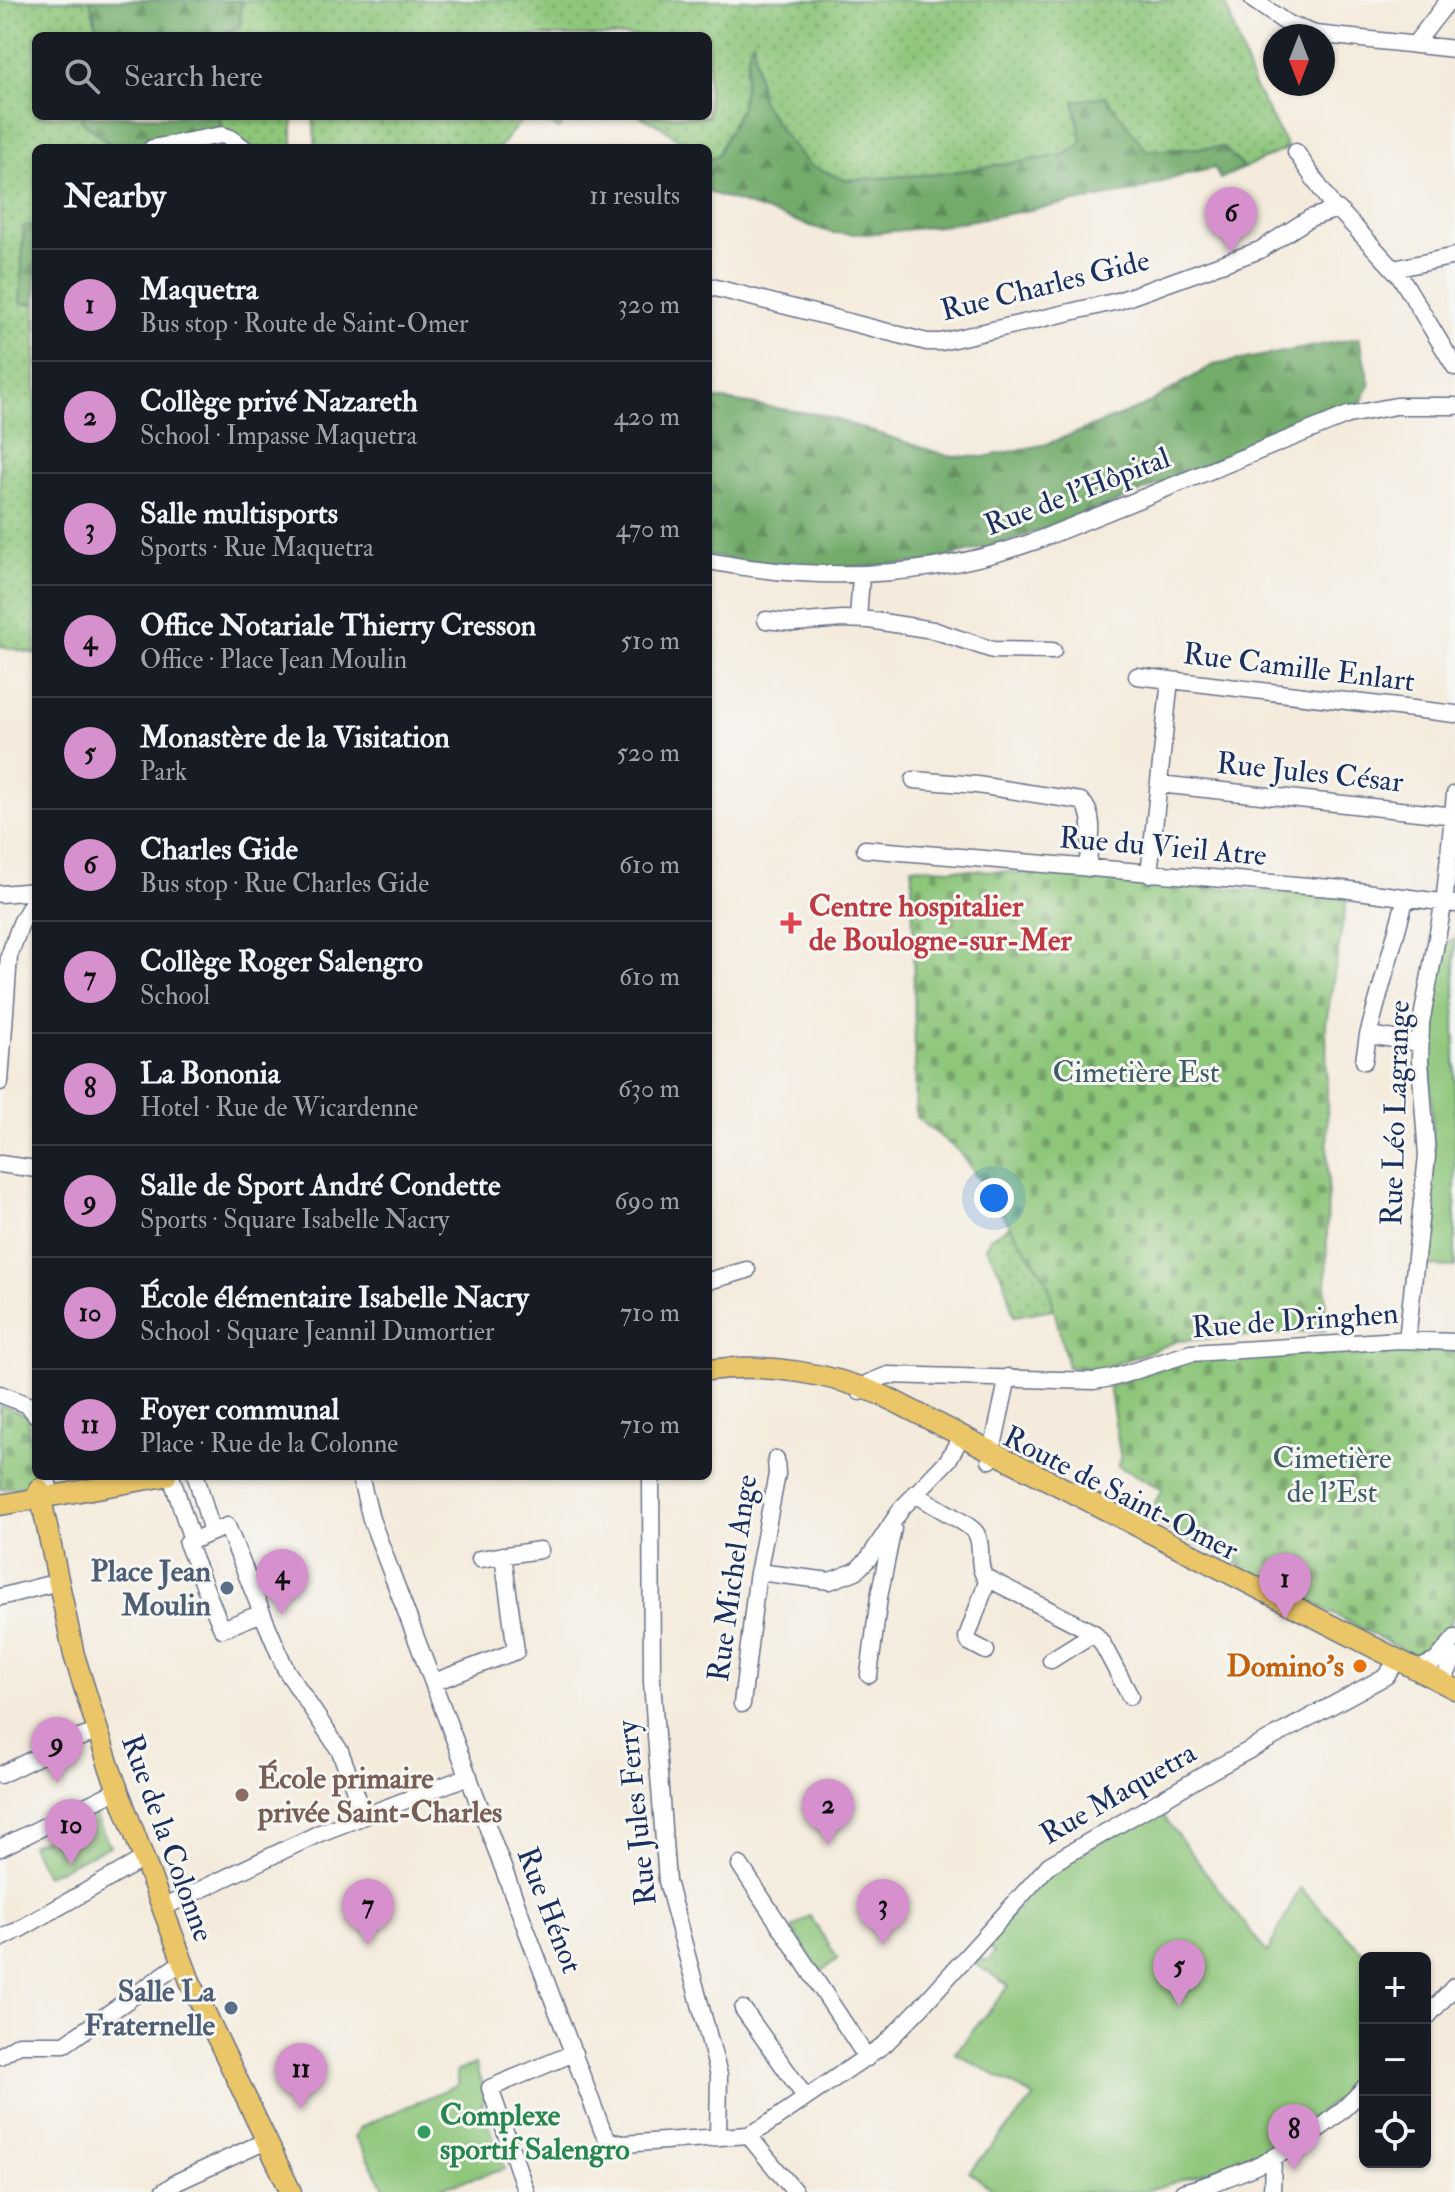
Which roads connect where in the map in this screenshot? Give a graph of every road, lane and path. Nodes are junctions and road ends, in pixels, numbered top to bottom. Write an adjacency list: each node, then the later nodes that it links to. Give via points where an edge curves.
1 (1253, 0): 3 (street, via 1303,31)
2 (1449, 0): 3 (street)
3 (1414, 45): 4 (street)
4 (1455, 49)
5 (174, 144): 6 (street, via 222,135)
6 (239, 144)
7 (1296, 152): 8 (street)
8 (1337, 209): 10 (street); 11 (street, Rue Charles Gide, via 1310,218 1260,250 1118,301 941,342)
9 (1455, 256): 10 (street)
10 (1394, 269): 12 (street)
11 (712, 287)
12 (1455, 367)
13 (1452, 403): 15 (street, Rue de l'Hôpital, via 1348,415 1011,549 941,567)
14 (712, 562): 15 (street, Rue de l'Hôpital, via 792,574)
15 (861, 576): 16 (street)
16 (858, 619): 17 (street); 18 (street, via 933,630 993,650)
17 (766, 620)
18 (1053, 651)
19 (1137, 676): 20 (street, Rue Camille Enlart)
20 (1170, 680): 21 (street, Rue Camille Enlart); 23 (street)
21 (1455, 714)
22 (914, 780): 27 (street, via 1081,801 1091,818)
23 (1159, 784): 25 (street, Rue Jules César); 28 (street)
24 (1455, 794): 25 (street, Rue Léo Lagrange)
25 (1454, 816): 33 (street, Rue Léo Lagrange)
26 (865, 849): 27 (street, Rue du Vieil Atre)
27 (1087, 868): 28 (street, Rue du Vieil Atre)
28 (1149, 874): 31 (street, Rue du Vieil Atre)
29 (0, 894): 30 (street)
30 (32, 894)
31 (1406, 897): 33 (street, Rue du Vieil Atre); 34 (street)
32 (32, 902): 37 (street, via 9,956)
33 (1449, 903): 35 (street, Rue Léo Lagrange, via 1422,1009)
34 (1368, 1035): 35 (street); 36 (street)
35 (1420, 1043): 42 (street, Rue Léo Lagrange, via 1427,1156)
36 (1364, 1061)
37 (0, 1082)
38 (0, 1164): 39 (street)
39 (32, 1168)
40 (747, 1270): 41 (street)
41 (712, 1280)
42 (1407, 1340): 43 (street, Rue de Dringhen); 45 (street, Rue de Dringhen, via 1206,1351 1100,1381)
43 (1455, 1342)
44 (712, 1370): 46 (main road, Route de Saint-Omer, via 764,1368)
45 (1008, 1377): 46 (street, Rue de Dringhen, via 888,1375); 50 (street)
46 (866, 1386): 49 (main road, Route de Saint-Omer)
47 (0, 1394): 48 (street)
48 (32, 1410)
49 (960, 1439): 50 (main road, Route de Saint-Omer); 59 (street, via 948,1460)
50 (991, 1455): 79 (main road, Route de Saint-Omer)
51 (776, 1459): 68 (street, Rue Michel Ange, via 777,1479)
52 (91, 1480): 58 (main road)
53 (130, 1480): 58 (main road)
54 (170, 1480): 64 (street)
55 (197, 1480): 63 (street)
56 (361, 1480): 80 (street, Rue Hénot)
57 (651, 1480): 103 (street, Rue Jules Ferry, via 652,1682 668,1887 718,2068)
58 (45, 1489): 60 (main road); 61 (main road); 70 (main road, Rue de la Colonne)
59 (915, 1493): 62 (street); 69 (street, via 973,1529 980,1568)
60 (0, 1496)
61 (0, 1505)
62 (896, 1515): 68 (street, via 865,1563 846,1577 824,1581); 78 (street)
63 (212, 1532): 64 (street); 72 (street, via 227,1526)
64 (192, 1540): 72 (street, via 187,1543 222,1629)
65 (540, 1550): 66 (street)
66 (503, 1555): 67 (street); 80 (street, via 516,1651)
67 (480, 1559)
68 (758, 1572): 82 (street, Rue Michel Ange)
69 (988, 1579): 73 (street); 75 (street, via 967,1637)
70 (58, 1582): 71 (street); 83 (main road, Rue de la Colonne)
71 (0, 1597)
72 (262, 1613): 87 (street, via 286,1670 340,1751)
73 (1094, 1633): 77 (street); 81 (street)
74 (1455, 1638): 79 (street, Rue Maquetra, via 1436,1661)
75 (986, 1651)
76 (1455, 1656): 79 (street)
77 (1051, 1660)
78 (869, 1675)
79 (1429, 1681): 99 (street, Rue Maquetra, via 1386,1676 1049,1865 921,2007)
80 (434, 1682): 85 (street, Rue Hénot)
81 (1130, 1696)
82 (742, 1704)
83 (97, 1732): 84 (street); 86 (main road, Rue de la Colonne)
84 (0, 1775)
85 (469, 1776): 87 (street); 97 (street, Rue Hénot)
86 (118, 1790): 88 (street); 89 (main road, Rue de la Colonne)
87 (364, 1815): 91 (street)
88 (1, 1845)
89 (143, 1859): 91 (main road, Rue de la Colonne); 92 (street)
90 (740, 1865): 99 (street)
91 (162, 1908): 93 (main road, Rue de la Colonne)
92 (11, 1933)
93 (182, 1962): 98 (street, via 65,2044 19,2044); 104 (main road, Rue de la Colonne)
94 (1455, 1986): 96 (street)
95 (743, 2009): 101 (street)
96 (1431, 2012)
97 (574, 2053): 103 (street, Rue Hénot, via 609,2141 641,2144); 108 (street, via 490,2088)
98 (0, 2056)
99 (867, 2058): 101 (street, Rue Maquetra)
100 (1359, 2093): 105 (street, via 1320,2129)
101 (806, 2098): 102 (street, Rue Maquetra)
102 (748, 2135): 103 (street, Rue Hénot); 109 (street)
103 (718, 2137)
104 (266, 2141): 106 (street); 107 (main road, Rue de la Colonne)
105 (1273, 2159): 110 (street); 111 (street)
106 (163, 2192)
107 (291, 2192)
108 (526, 2192)
109 (795, 2192)
110 (1183, 2192)
111 (1272, 2192)

